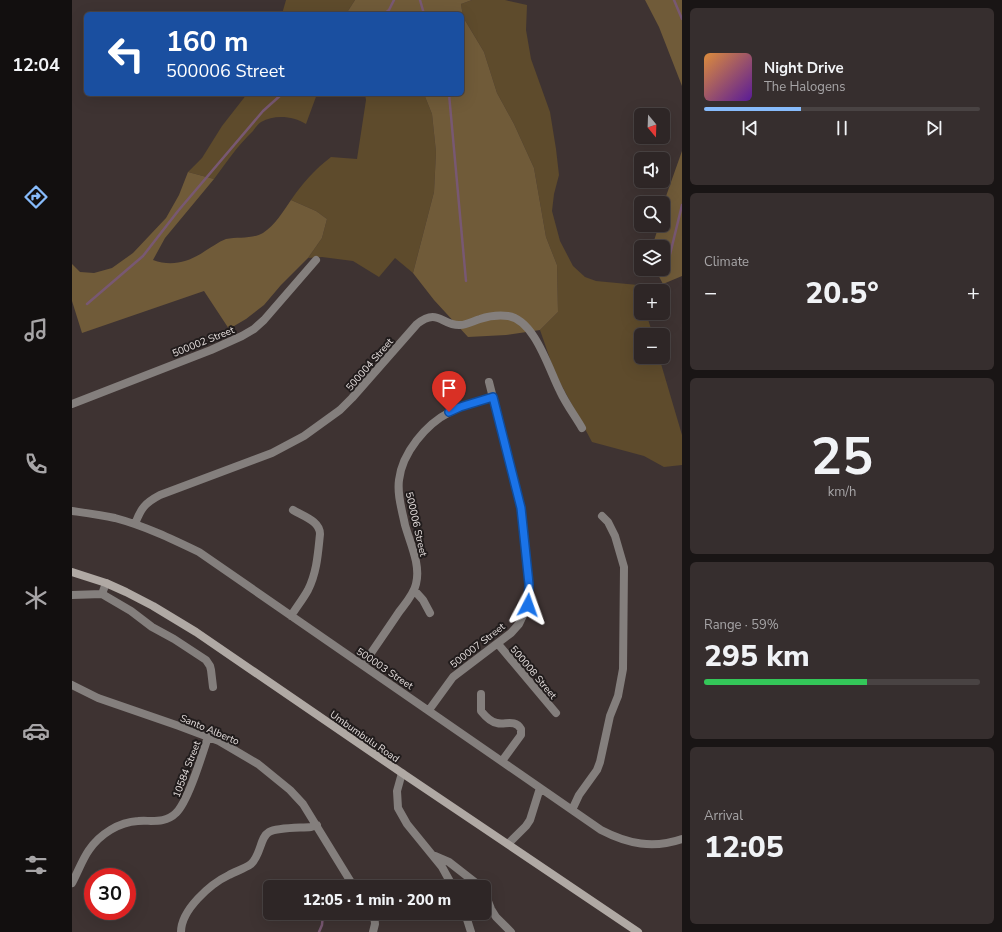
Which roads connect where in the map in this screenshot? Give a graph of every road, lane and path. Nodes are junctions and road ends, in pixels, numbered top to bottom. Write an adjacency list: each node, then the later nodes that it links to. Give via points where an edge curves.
1 (316, 260): 4 (street, 500002 Street, via 268,316 242,336)
2 (489, 382): 3 (street, 500007 Street)
3 (493, 397): 12 (street, 500006 Street, via 460,407 439,418 420,438 404,462 398,492 416,566); 17 (street, 500007 Street, via 521,508 529,584 528,605 524,616 511,633)
4 (72, 404)
5 (582, 428): 9 (street, 500004 Street, via 560,392 534,337 521,321 509,316 498,316 456,325 432,317 417,324 352,398 319,426 272,453 150,500 141,509)
6 (293, 510): 16 (street, via 318,525 320,534 311,583)
7 (72, 512): 9 (street, 500003 Street)
8 (602, 516): 28 (street, via 615,536 624,567 623,669 600,762)
9 (135, 524): 16 (street, 500003 Street, via 199,552)
10 (72, 572): 11 (main road, Umbumbulu Road)
11 (106, 583): 13 (street); 26 (main road, Umbumbulu Road, via 153,606 196,632)
12 (414, 590): 15 (street); 18 (street, 500006 Street)
13 (102, 594): 14 (street); 20 (street, via 206,660 212,670)
14 (72, 595)
15 (430, 613)
16 (290, 616): 18 (street, 500003 Street)
17 (498, 644): 22 (street, 500007 Street, via 460,670); 23 (street, 500008 Street)
18 (363, 664): 22 (street, 500003 Street)
19 (72, 685): 24 (street, Santo Alberto, via 98,698)
20 (213, 687)
21 (481, 694): 25 (street, via 481,711 490,720 499,724 516,724 521,729 521,735)
22 (429, 710): 25 (street, 500003 Street)
23 (556, 713)
24 (208, 737): 29 (street, Santo Alberto, via 258,764 303,804); 36 (street, 10584 Street, via 189,790 177,813 164,820 138,821 114,828 89,849)
25 (502, 761): 27 (street, 500003 Street)
26 (402, 773): 31 (main road, Umbumbulu Road); 32 (street, via 397,791 398,808 407,824)
27 (540, 788): 28 (street, 500003 Street); 31 (street, via 530,820)
28 (572, 810): 30 (street, 500003 Street, via 601,830 628,842 648,844)
29 (317, 824): 33 (street, Santo Alberto); 40 (street, via 312,827 275,830 265,835 255,860 214,884 184,917)
30 (682, 839)
31 (508, 844): 44 (main road, Umbumbulu Road)
32 (433, 855): 34 (street); 35 (street, via 449,862)
33 (349, 880)
34 (449, 880)
35 (472, 880)
36 (72, 882)
37 (491, 909): 43 (street)
38 (375, 920): 41 (street)
39 (467, 920): 42 (street)
40 (181, 932)
41 (373, 932)
42 (471, 932)
43 (510, 932)
44 (638, 932)

